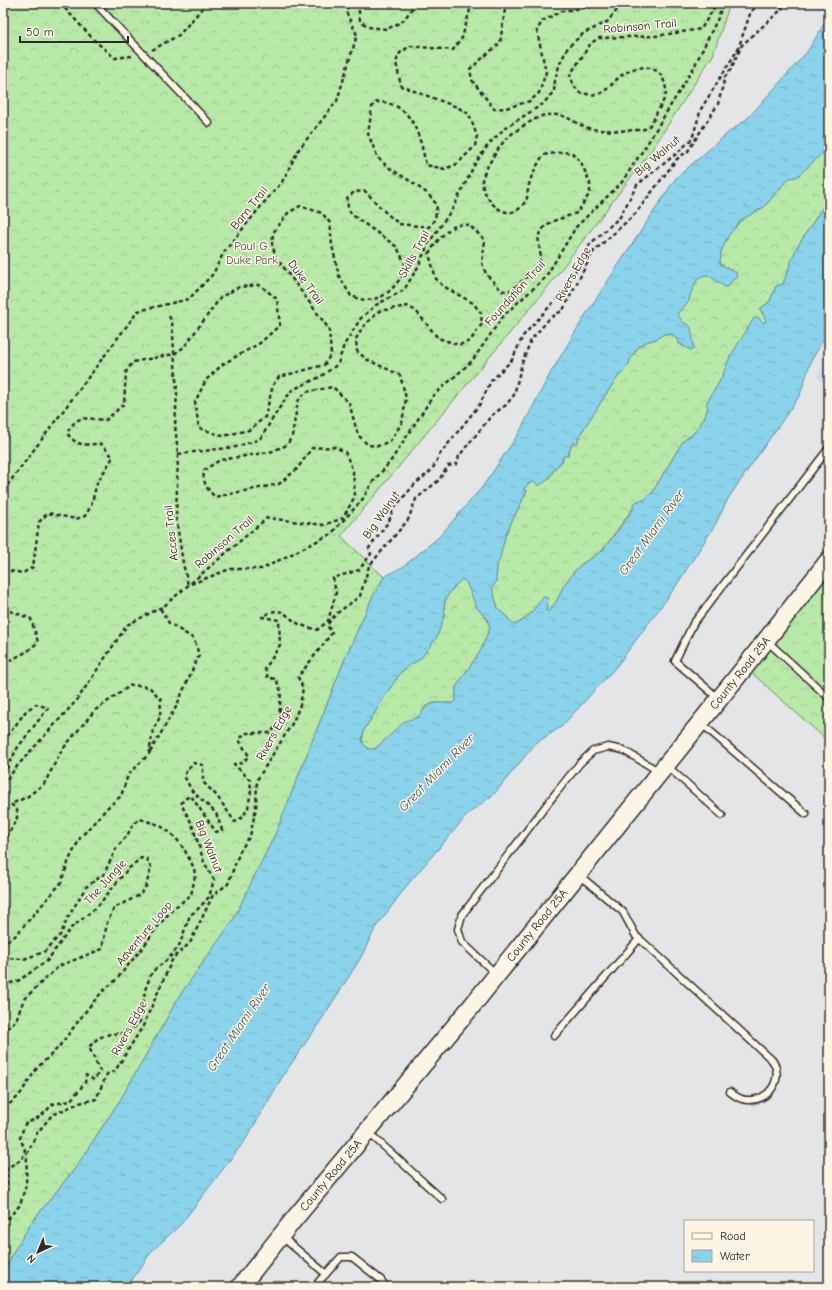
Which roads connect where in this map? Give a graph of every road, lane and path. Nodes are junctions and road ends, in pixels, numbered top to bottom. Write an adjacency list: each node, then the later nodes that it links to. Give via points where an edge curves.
1 (95, 3): 13 (lane)
2 (346, 3): 18 (path, Barn Trail, via 347,14 357,35 337,102 300,149 282,182 224,252 213,274 189,299 138,311)
3 (358, 3): 4 (path, via 360,20 368,27 387,29 403,21)
4 (416, 3)
5 (478, 3): 15 (path, Duke Trail, via 470,10 462,38 453,50 410,46 400,53 396,62 401,86 450,104 469,114 478,136 475,146 457,164 445,169 426,165 416,126 402,108 387,102 378,102 372,107 368,134 378,158 428,194 437,205 435,219 429,227 399,224 365,191 354,192 347,199 351,214 397,247 407,268 396,285 386,295 366,300 351,296 339,276 330,223 322,213 300,206 288,213 273,233 272,244 276,257 329,328 331,354 324,365 280,377 273,384 264,417 249,430 223,436 199,428 195,402 206,380 223,364 260,343 280,325 277,300 260,285 239,287 221,297 184,347)
6 (506, 3): 7 (path, via 500,43 470,69 472,80 494,109 530,101 539,93 546,72 537,31 542,21 562,11)
7 (602, 3)
8 (623, 3): 17 (path, Skills Trail, via 606,22 584,33 568,47 560,63 554,91 543,104 505,128 488,145 475,164 453,208 428,244 404,290 376,305 360,318 344,345 338,364 320,377 292,390 260,439 236,447)
9 (717, 3): 21 (path, Robinson Trail, via 701,29 656,36 599,38 591,43 570,75 580,93 593,94 601,93 626,72 643,67 653,68 663,76 667,92 648,128 588,128 557,114 541,116 506,140 488,166 482,181 493,206 512,213 521,208 528,197 529,185 543,155 563,152 572,153 581,162 590,183 590,193 577,213 545,226 538,236 541,258 535,269 512,290 502,291 486,274 482,263 485,240 468,224 458,225 436,242 429,254 436,279 443,286 473,303 481,313 482,324 470,342 458,345 438,338 416,311 407,306 379,311 362,328 356,339 357,350 366,359 400,374 406,398 402,423 390,441 378,446 368,445 358,436 349,403 333,387 306,392 298,402 292,436 287,445 270,452 220,460 204,470 203,478 207,488 215,497 279,484 297,469 312,448 335,447 345,452 353,471 355,496 343,518 324,525 267,518)
10 (723, 3): 21 (path, Foundation Trail, via 694,69 622,182 576,227 545,278 504,315 472,361 433,396 362,500 331,534 262,569 230,569)
11 (762, 3): 49 (path, Big Walnut, via 751,11 738,49 701,109 692,139 637,185 620,217 590,244 567,287 523,336 512,360 491,381 480,404 440,454 432,470 415,484 393,509 389,521 369,548 371,554 359,570 333,578 336,593 328,621 317,630 301,625 283,612 272,611 262,617 279,620 280,645 265,669 268,678 276,679 281,691 279,721 271,733 245,733 239,740 249,756 242,763 234,764 250,780 251,791 243,818 235,822 217,796 203,782 203,765 193,763 184,776 192,791 216,813 222,830 216,832 191,796 184,799 181,804 192,824 204,862 214,880 209,897 190,915 179,946 152,972 145,990 142,1020 125,1033 98,1038 89,1047 100,1071 94,1080 86,1075 85,1083 70,1101 54,1104 41,1116 25,1124 20,1138 25,1150 22,1159 7,1168 6,1203)
12 (783, 3): 50 (path, Rivers Edge, via 782,9 742,45 725,77 718,104 688,151 677,159 635,214 593,252 563,310 549,319 531,340 514,396 492,415 460,456 457,464 448,466 439,480 416,499 408,520 369,566 360,596 336,614 327,625 332,633 298,677 303,688 293,722 257,780 256,808 250,836 240,851 228,884 213,896 190,943 173,958 143,1026 115,1071 107,1074 96,1099 79,1103 52,1115 37,1133 27,1154 26,1185 20,1205)
13 (209, 123)
14 (169, 316): 15 (path, Acces Trail, via 172,322)
15 (174, 354): 17 (path, Acces Trail); 20 (path, via 133,362 126,372 124,404 106,420 79,418 72,423 67,433 72,440 79,444 101,444 113,457 97,483 91,506 85,516 76,519 48,513 39,522 33,566 23,573)
16 (829, 448): 27 (lane, via 693,624 675,660)
17 (178, 454): 21 (path, Acces Trail, via 176,517)
18 (3, 491)
19 (829, 560): 24 (main road, County Road 25A)
20 (3, 570)
21 (188, 585): 22 (path, Robinson Trail)
22 (160, 608): 30 (path, via 169,623 194,639 199,655 176,707); 33 (path, Robinson Trail, via 127,625 77,700)
23 (3, 610): 25 (path, via 31,619 38,642 28,652 10,661)
24 (767, 640): 26 (lane); 27 (main road, County Road 25A)
25 (3, 658)
26 (829, 698)
27 (719, 699): 28 (main road, County Road 25A)
28 (700, 723): 31 (main road, County Road 25A); 34 (lane)
29 (3, 742): 32 (path, via 26,711 36,704 48,708 18,747)
30 (149, 754): 36 (path, via 153,730 160,717 161,699 149,686 131,685 94,711 62,750 44,784 27,797 11,804 17,810 17,818); 39 (path, via 128,775 121,796 80,838 61,883 15,936)
31 (663, 769): 35 (lane); 37 (main road, County Road 25A); 41 (lane, via 623,750 608,747 593,751 555,794 462,915 458,929 462,942)
32 (3, 775)
33 (3, 785)
34 (806, 814)
35 (722, 815)
36 (3, 844)
37 (578, 874): 38 (lane, via 623,912); 41 (main road, County Road 25A)
38 (639, 939): 44 (lane); 45 (lane, via 777,1066 777,1079 771,1092 761,1098 747,1100)
39 (3, 943)
40 (3, 958): 46 (path, Adventure Loop, via 24,959 44,952 61,934 86,887 104,874 117,847 133,824 140,819 168,831 184,849 194,868 191,895 163,920 116,980 103,991 58,1048 37,1068 19,1096)
41 (497, 975): 47 (main road, County Road 25A)
42 (3, 985): 43 (path, The Jungle, via 18,981 48,961 71,928 97,907 127,870 141,858 147,859 151,868 146,886 140,895 114,908 106,923 102,949 59,966 24,999 16,1020)
43 (3, 1031)
44 (554, 1036)
45 (730, 1092)
46 (3, 1113)
47 (367, 1131): 48 (lane); 51 (main road, County Road 25A)
48 (442, 1199)
49 (3, 1204)
50 (3, 1224)
51 (281, 1235): 52 (lane); 53 (main road, County Road 25A)
52 (326, 1274): 54 (lane); 55 (lane, via 341,1257 352,1257)
53 (240, 1287)
54 (314, 1287)
55 (386, 1287)

